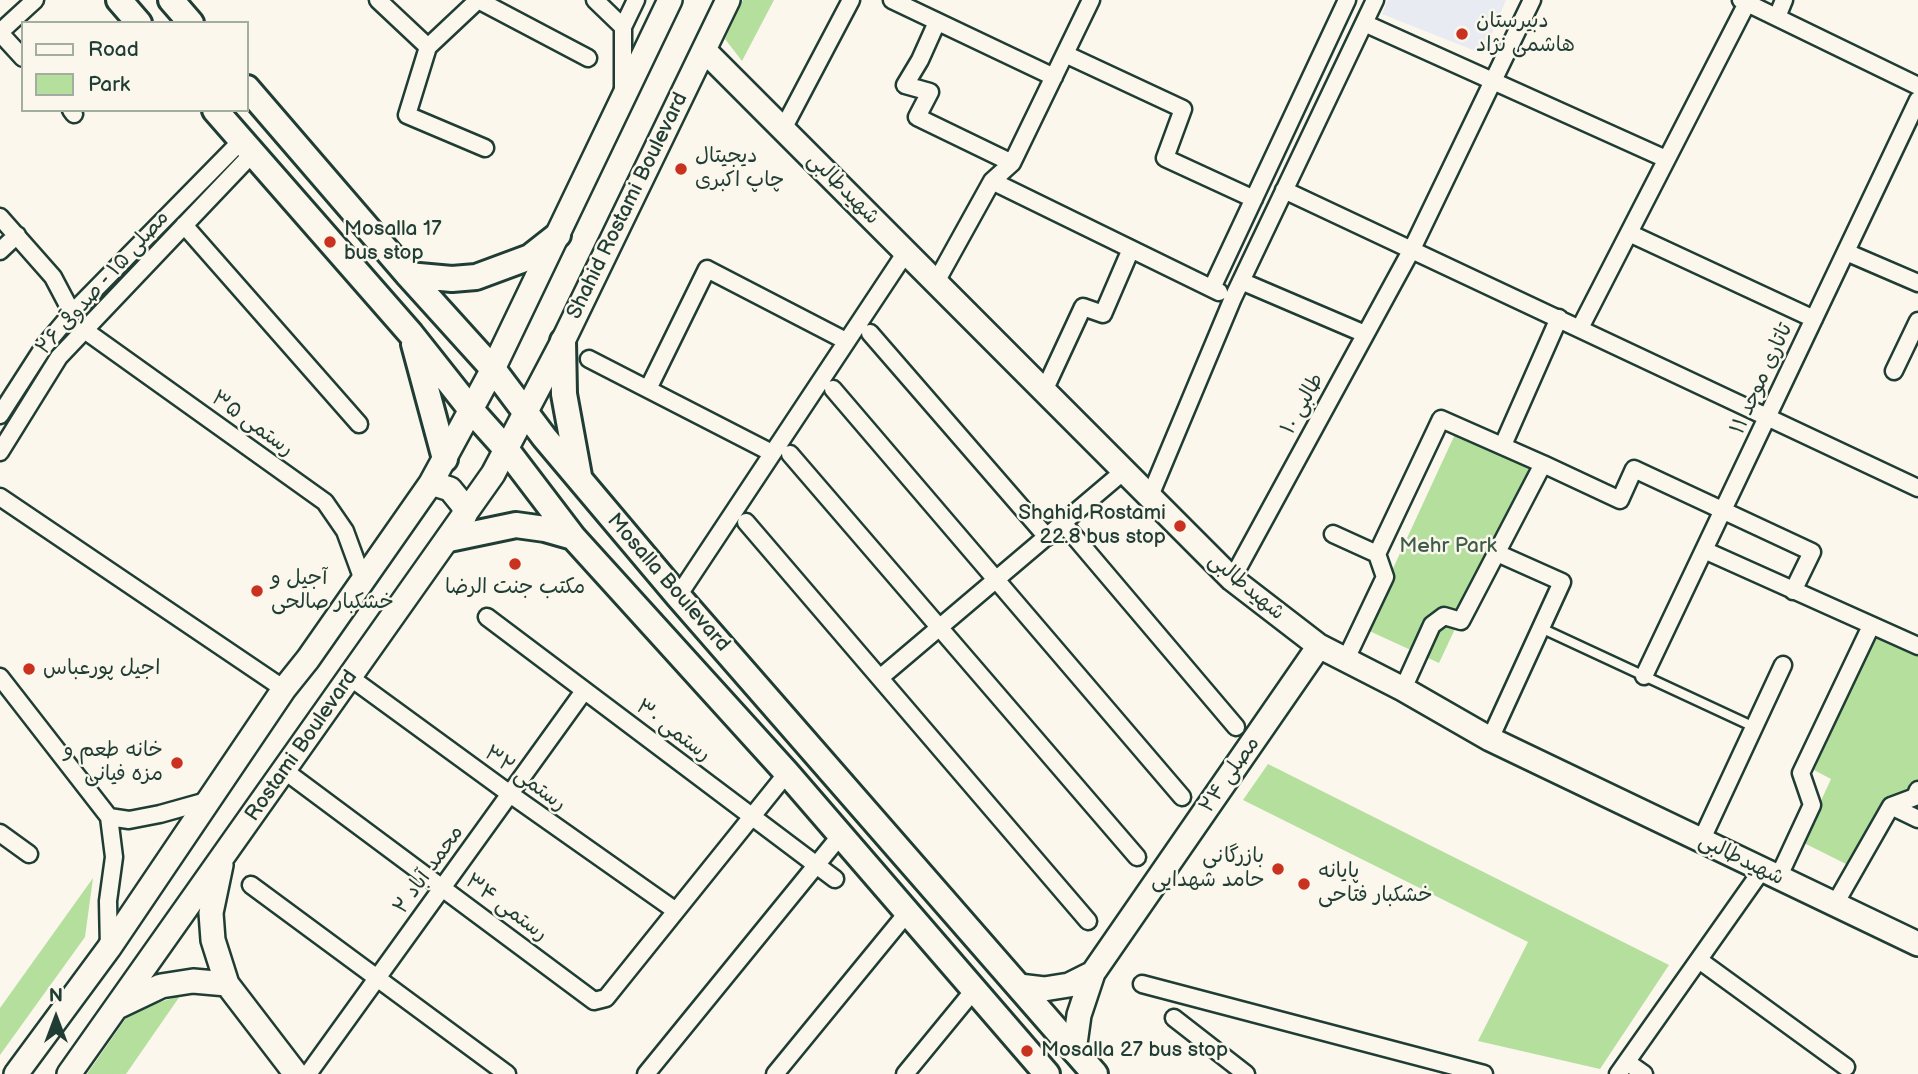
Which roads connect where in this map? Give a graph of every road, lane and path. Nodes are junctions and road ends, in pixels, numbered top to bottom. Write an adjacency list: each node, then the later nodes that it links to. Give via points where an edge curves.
1 (35, 0): 23 (street)
2 (119, 0): 18 (main road)
3 (171, 0): 19 (main road)
4 (378, 0): 24 (street)
5 (595, 0): 22 (street)
6 (635, 0): 22 (street)
7 (670, 0): 34 (main road)
8 (728, 0): 25 (main road, Shahid Rostami Boulevard)
9 (851, 0): 37 (street)
10 (891, 0): 20 (street)
11 (1091, 0): 26 (street)
12 (1347, 0): 44 (street)
13 (1375, 0): 21 (street)
14 (1532, 0): 30 (street, طالبی ۱۰)
15 (1784, 0): 17 (street)
16 (1744, 1): 17 (street); 40 (street)
17 (1777, 18): 31 (street)
18 (136, 21)
19 (189, 21)
20 (937, 22): 29 (street); 41 (street, via 905,85 930,92 917,117)
21 (1364, 23): 30 (street); 43 (street)
22 (623, 27): 34 (street)
23 (0, 32): 27 (street)
24 (428, 47): 28 (street, via 478,0); 39 (street, via 407,115)
25 (704, 50): 37 (main road, شهیدطالبی); 70 (main road, Shahid Rostami Boulevard)
26 (1065, 54): 29 (street); 44 (street, via 1183,109 1165,158)
27 (21, 56)
28 (589, 58)
29 (1054, 77): 41 (street)
30 (1492, 80): 40 (street); 51 (street, طالبی ۱۰)
31 (1918, 86)
32 (248, 89): 35 (main road, Mosalla Boulevard)
33 (1918, 100): 53 (street, تاتاری موحد ۱۱)
34 (623, 101): 49 (main road)
35 (267, 111): 38 (main road); 55 (main road, Mosalla Boulevard)
36 (217, 112): 38 (main road, Mosalla Boulevard)
37 (783, 129): 54 (main road, شهیدطالبی)
38 (247, 147): 46 (street, مصلی ۱۵ - صدوقی ۲۶); 61 (street, مصلی ۱۵ - صدوقی ۲۶); 68 (main road, Mosalla Boulevard)
39 (485, 148)
40 (1666, 159): 47 (street)
41 (1012, 163): 42 (street)
42 (992, 181): 50 (street); 57 (street)
43 (1284, 190): 51 (street); 56 (street)
44 (1254, 199): 59 (street)
45 (0, 217): 48 (street)
46 (184, 225): 66 (street, مصلی ۱۵ - صدوقی ۲۶); 82 (street)
47 (1629, 233): 63 (street); 65 (street)
48 (17, 234): 52 (street); 61 (street, via 53,277)
49 (558, 234): 55 (main road, via 530,257 476,277); 73 (main road)
50 (1131, 249): 59 (street); 77 (street, via 1103,313 1083,307)
51 (1412, 250): 62 (street); 69 (street, طالبی ۱۰)
52 (0, 251)
53 (1846, 252): 58 (street); 63 (street, تاتاری موحد ۱۱)
54 (906, 253): 57 (main road, شهیدطالبی); 71 (street)
55 (408, 275): 73 (main road, Mosalla Boulevard)
56 (1241, 281): 60 (street); 69 (street)
57 (936, 282): 77 (main road, شهیدطالبی)
58 (1918, 283)
59 (1212, 288): 60 (street)
60 (1233, 298): 94 (street)
61 (72, 313): 80 (street, مصلی ۱۵ - صدوقی ۲۶, via 45,345)
62 (1559, 318): 65 (street); 83 (street)
63 (1814, 319): 81 (street, تاتاری موحد ۱۱)
64 (1918, 321): 74 (street)
65 (1580, 328): 81 (street)
66 (83, 329): 85 (street, مصلی ۱۵ - صدوقی ۲۶, via 59,357); 109 (street, رستمی ۳۵, via 325,502 345,531)
67 (870, 332): 102 (street)
68 (411, 334): 78 (main road, Mosalla Boulevard); 88 (main road)
69 (1365, 334): 108 (street, طالبی ۱۰)
70 (563, 341): 79 (main road, Shahid Rostami Boulevard); 91 (main road, via 564,394)
71 (846, 341): 75 (street, via 707,269); 86 (street)
72 (589, 359): 75 (street)
73 (493, 369): 78 (main road); 79 (main road, Mosalla Boulevard)
74 (1894, 371)
75 (648, 389): 86 (street)
76 (833, 389): 107 (street)
77 (1044, 391): 90 (main road, شهیدطالبی)
78 (472, 411): 84 (main road, Mosalla Boulevard); 88 (main road)
79 (527, 412): 84 (main road, Rostami Boulevard); 91 (main road, Mosalla Boulevard)
80 (0, 415)
81 (1768, 417): 93 (street); 96 (street, تاتاری موحد ۱۱)
82 (359, 424)
83 (1503, 445): 89 (street); 106 (street, via 1441,419)
84 (506, 449): 97 (main road, Rostami Boulevard); 101 (main road, Mosalla Boulevard)
85 (0, 452)
86 (772, 453): 111 (street)
87 (790, 454): 114 (street)
88 (445, 459): 92 (main road)
89 (1543, 464): 96 (street, via 1620,500 1634,469); 105 (street)
90 (1124, 471): 94 (main road, شهیدطالبی); 99 (street)
91 (580, 480): 111 (main road, Mosalla Boulevard)
92 (431, 483): 97 (main road, via 450,489); 109 (main road)
93 (1918, 488)
94 (1150, 496): 108 (main road, شهیدطالبی)
95 (0, 497): 124 (street)
96 (1723, 511): 104 (street, تاتاری موحد ۱۱); 110 (street, via 1812,552)
97 (465, 515): 103 (main road, Rostami Boulevard)
98 (746, 522): 122 (street)
99 (1063, 523): 102 (street); 127 (street)
100 (1334, 534): 106 (street)
101 (573, 537): 103 (main road, via 516,525); 131 (main road, Mosalla Boulevard)
102 (1046, 537): 107 (street)
103 (449, 539): 123 (main road, Rostami Boulevard)
104 (1704, 550): 110 (street); 120 (street, تاتاری موحد ۱۱)
105 (1497, 553): 115 (street, via 1562,582); 125 (street, via 1461,621 1444,616 1433,625)
106 (1377, 554): 118 (street, via 1385,577)
107 (997, 579): 114 (street); 134 (street)
108 (1232, 579): 116 (main road, شهیدطالبی)
109 (363, 580): 124 (main road)
110 (1793, 591): 113 (street)
111 (678, 596): 162 (main road, Mosalla Boulevard)
112 (486, 617): 126 (street, رستمی ۳۰)
113 (1871, 626): 117 (street); 147 (street, via 1801,773 1812,805)
114 (941, 627): 122 (street); 145 (street)
115 (1541, 628): 120 (lane); 129 (street)
116 (1319, 646): 118 (main road, شهیدطالبی); 158 (main road, مصلی ۲۴)
117 (1918, 646)
118 (1346, 659): 125 (main road, شهیدطالبی)
119 (1783, 665): 128 (street)
120 (1644, 676): 128 (lane)
121 (0, 677): 137 (street)
122 (881, 677): 154 (street)
123 (351, 678): 130 (main road, Rostami Boulevard); 133 (street, رستمی ۳۲)
124 (284, 689): 135 (main road)
125 (1403, 689): 129 (main road, شهیدطالبی)
126 (584, 691): 133 (street, محمد آباد ۲); 138 (street, رستمی ۳۰)
127 (1236, 727)
128 (1754, 727): 142 (street)
129 (1490, 739): 142 (main road, شهیدطالبی)
130 (285, 771): 144 (main road, Rostami Boulevard); 150 (street, رستمی ۳۴)
131 (787, 773): 138 (street); 141 (main road, Mosalla Boulevard)
132 (1918, 790): 136 (street, via 1915,797)
133 (510, 794): 150 (street, محمد آباد ۲); 152 (street, رستمی ۳۲)
134 (1181, 797)
135 (209, 800): 137 (street, via 129,820); 156 (main road)
136 (1891, 806): 139 (street); 151 (street)
137 (109, 817): 156 (street, via 114,857 108,901)
138 (751, 817): 146 (street, رستمی ۳۰); 152 (street)
139 (1918, 819)
140 (0, 833): 143 (street)
141 (840, 836): 146 (street); 153 (main road, Mosalla Boulevard)
142 (1701, 841): 147 (main road, شهیدطالبی)
143 (29, 854)
144 (223, 857): 160 (main road, via 211,913 213,940); 164 (main road, Rostami Boulevard)
145 (1137, 857)
146 (816, 865): 148 (street, رستمی ۳۰); 175 (street)
147 (1770, 874): 151 (main road, شهیدطالبی); 157 (street)
148 (835, 879)
149 (251, 886): 159 (street)
150 (443, 887): 152 (street, رستمی ۳۴, via 594,1001 606,998); 159 (street, محمد آباد ۲)
151 (1835, 904): 155 (main road, شهیدطالبی)
152 (676, 911)
153 (907, 913): 163 (main road, Mosalla Boulevard); 176 (street)
154 (1088, 921)
155 (1918, 944)
156 (109, 948): 170 (main road)
157 (1699, 960): 168 (street); 169 (street)
158 (1093, 973): 162 (main road, via 1069,985 1044,989); 166 (main road, مصلی ۲۴, via 1079,1014)
159 (377, 978): 173 (street, محمد آباد ۲); 174 (street)
160 (227, 984): 164 (main road, via 193,981 161,986); 172 (main road)
161 (1142, 984): 167 (street)
162 (1018, 986): 166 (main road, Mosalla Boulevard)
163 (974, 990): 177 (street); 178 (main road, Mosalla Boulevard)
164 (116, 1008): 171 (main road, Rostami Boulevard)
165 (1174, 1018): 180 (street)
166 (1074, 1051): 179 (main road, Mosalla Boulevard)
167 (1430, 1060): 181 (street); 182 (street)
168 (1846, 1067)
169 (1623, 1068): 183 (street)
170 (16, 1074)
171 (69, 1074)
172 (296, 1074)
173 (308, 1074)
174 (507, 1074)
175 (646, 1074)
176 (775, 1074)
177 (905, 1074)
178 (1047, 1074)
179 (1095, 1074)
180 (1246, 1074)
181 (1448, 1074)
182 (1484, 1074)
183 (1644, 1074)

